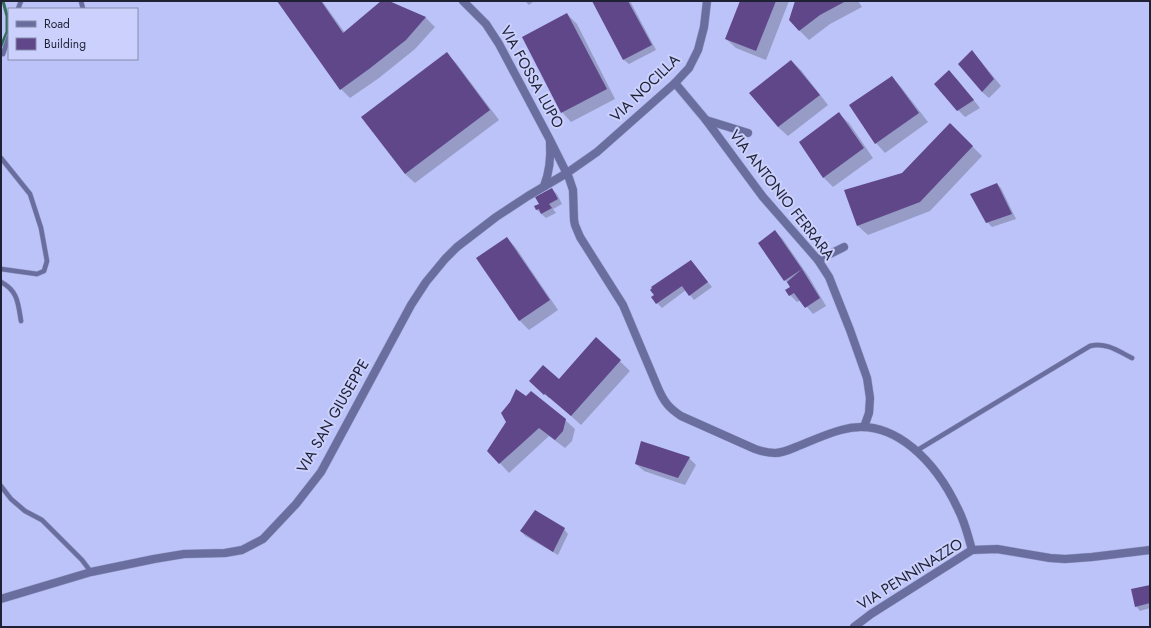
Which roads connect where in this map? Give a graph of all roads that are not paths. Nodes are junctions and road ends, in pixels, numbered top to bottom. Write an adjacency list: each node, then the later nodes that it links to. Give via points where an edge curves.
1 (463, 1): 8 (street, VIA FOSSA LUPO, via 486,24 499,44)
2 (708, 1): 5 (street, VIA NOCILLA, via 698,50 688,68)
3 (8, 39): 4 (lane)
4 (3, 54)
5 (675, 83): 6 (street, VIA ANTONIO FERRARA); 10 (street, VIA NOCILLA, via 597,152)
6 (706, 120): 7 (street); 13 (street, VIA ANTONIO FERRARA, via 763,197)
7 (748, 132)
8 (550, 140): 10 (street, VIA FOSSA LUPO); 11 (street, via 551,159)
9 (1, 158): 14 (lane, via 30,194 41,228 47,261 44,270 37,274)
10 (567, 173): 11 (street, VIA SAN GIUSEPPE); 18 (street, VIA FOSSA LUPO, via 573,190 575,225 580,237 623,305 663,399 670,408 681,416 765,452 788,450 840,430 854,426)
11 (544, 186): 23 (street, VIA SAN GIUSEPPE, via 496,217 457,247 426,282 320,472 296,504 263,539 242,550 184,554)
12 (844, 247): 13 (street)
13 (818, 260): 18 (street, VIA ANTONIO FERRARA, via 828,277 867,378 870,398 869,413)
14 (1, 269)
15 (1, 282): 16 (lane, via 14,291)
16 (21, 321)
17 (1132, 358): 19 (lane, via 1104,345 1090,346)
18 (864, 427): 19 (street, VIA FOSSA LUPO, via 885,431)
19 (916, 451): 21 (street, VIA FOSSA LUPO, via 935,471 948,490 958,509)
20 (1, 486): 23 (lane, via 11,500 42,520)
21 (972, 550): 22 (street, VIA PENNINAZZO, via 997,549 1065,559); 25 (street, VIA PENNINAZZO)
22 (1150, 550)
23 (91, 572): 24 (street, VIA SAN GIUSEPPE)
24 (1, 599)
25 (854, 627)

